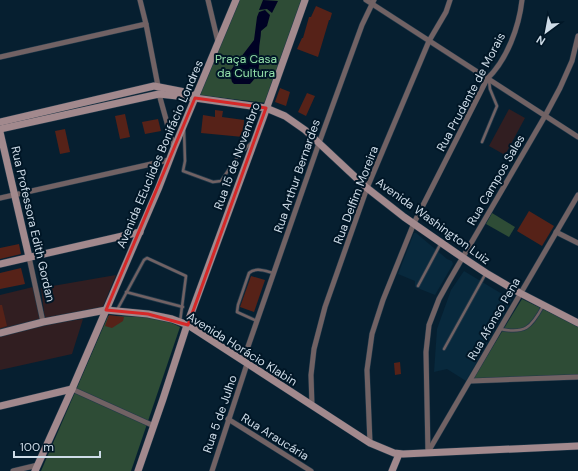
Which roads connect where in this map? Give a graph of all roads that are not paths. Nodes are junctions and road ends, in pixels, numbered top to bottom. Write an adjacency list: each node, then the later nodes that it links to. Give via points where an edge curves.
1 (140, 0): 9 (street)
2 (208, 0): 12 (street)
3 (236, 0): 12 (main road, Avenida EEuclides Bonifácio Londres)
4 (305, 0): 18 (main road, Rua 15 de Novembro)
5 (366, 0): 8 (street)
6 (450, 0): 11 (street, Rua Delfim Moreira)
7 (522, 0): 14 (street, Rua Prudente de Morais, via 509,44)
8 (373, 2): 11 (street); 26 (street, Rua Arthur Bernardes, via 362,25)
9 (146, 24): 13 (street); 15 (street)
10 (578, 36): 19 (street, Rua Campos Sales, via 572,61)
11 (429, 41): 14 (street); 29 (street, Rua Delfim Moreira)
12 (218, 42): 17 (main road, Avenida EEuclides Bonifácio Londres)
13 (0, 57)
14 (488, 80): 19 (street); 25 (lane, via 497,106); 33 (street, Rua Prudente de Morais)
15 (158, 86): 17 (main road, Avenida Washington Luiz, via 190,93); 20 (main road)
16 (160, 94): 17 (main road, Avenida Washington Luiz); 22 (main road, Avenida Washington Luiz); 27 (street)
17 (195, 98): 18 (main road, Avenida Washington Luiz); 21 (main road, Avenida EEuclides Bonifácio Londres)
18 (266, 108): 24 (main road, Rua 15 de Novembro); 26 (main road, Avenida Washington Luiz, via 290,120)
19 (545, 116): 23 (street); 39 (street, Rua Campos Sales)
20 (0, 122)
21 (184, 125): 24 (lane, via 183,171 213,182 221,181 238,156); 27 (main road, Avenida EEuclides Bonifácio Londres)
22 (0, 130): 30 (main road, Rua Professora Edith Gordan)
23 (578, 137)
24 (255, 139): 53 (main road, Rua 15 de Novembro)
25 (482, 142)
26 (319, 143): 29 (main road, Avenida Washington Luiz); 41 (street, Rua Arthur Bernardes)
27 (174, 148): 28 (main road, Avenida EEuclides Bonifácio Londres)
28 (169, 160): 30 (street); 34 (main road, Avenida EEuclides Bonifácio Londres)
29 (367, 188): 33 (main road, Avenida Washington Luiz); 63 (street, Rua Delfim Moreira, via 319,328 311,375)
30 (15, 194): 32 (street); 38 (main road, Rua Professora Edith Gordan)
31 (578, 195): 35 (street, Rua Afonso Pena)
32 (0, 198)
33 (414, 223): 36 (main road, Avenida Washington Luiz); 66 (street, Rua Prudente de Morais, via 372,334 367,370)
34 (140, 232): 38 (main road); 49 (main road, Avenida EEuclides Bonifácio Londres)
35 (556, 232): 37 (street); 45 (street, Rua Afonso Pena)
36 (441, 242): 39 (main road, Avenida Washington Luiz); 43 (lane)
37 (578, 243)
38 (29, 257): 40 (main road); 51 (street, Rua Professora Edith Gordan)
39 (463, 257): 42 (main road, Avenida Washington Luiz); 68 (street, Rua Campos Sales, via 439,299 429,325 426,352)
40 (0, 264)
41 (274, 273): 50 (street, Rua Arthur Bernardes); 50 (lane, via 252,270 240,298 237,312)
42 (486, 273): 45 (main road, Avenida Washington Luiz); 57 (lane)
43 (418, 286)
44 (126, 292): 47 (lane); 47 (lane, via 147,258 186,276); 48 (lane)
45 (520, 293): 46 (main road, Avenida Washington Luiz); 55 (street, Rua Afonso Pena)
46 (543, 306): 54 (main road, Avenida Washington Luiz); 55 (lane, via 537,318 527,328 515,331)
47 (183, 307): 52 (lane)
48 (116, 311): 49 (main road, Avenida Horácio Klabin); 52 (main road, Avenida Horácio Klabin, via 148,314)
49 (105, 313): 51 (main road, Avenida Horácio Klabin); 61 (main road, Avenida EEuclides Bonifácio Londres)
50 (257, 321): 58 (street, Rua Arthur Bernardes)
51 (44, 322): 56 (main road, Avenida Horácio Klabin)
52 (180, 322): 53 (main road, Avenida Horácio Klabin)
53 (188, 322): 58 (main road, Avenida Horácio Klabin); 65 (main road, Rua 15 de Novembro)
54 (578, 323)
55 (500, 328): 60 (street, Rua Afonso Pena)
56 (0, 333)
57 (444, 349)
58 (245, 362): 63 (main road, Avenida Horácio Klabin); 64 (street, Rua 5 de Julho)
59 (578, 377): 60 (street)
60 (470, 381): 68 (street, Rua Afonso Pena)
61 (72, 389): 62 (main road); 65 (street); 70 (main road, Avenida EEuclides Bonifácio Londres)
62 (0, 406)
63 (312, 406): 66 (main road, Avenida Horácio Klabin)
64 (228, 419): 71 (street, Rua 5 de Julho); 74 (street, Rua Araucária)
65 (154, 426): 73 (main road, Rua 15 de Novembro)
66 (370, 443): 69 (main road, Avenida Horácio Klabin)
67 (578, 446): 68 (main road, Avenida Horácio Klabin)
68 (428, 453): 69 (main road, Avenida Horácio Klabin)
69 (399, 454): 75 (main road)
70 (36, 468): 72 (street)
71 (213, 470)
72 (12, 471)
73 (138, 471)
74 (311, 471)
75 (392, 471)

